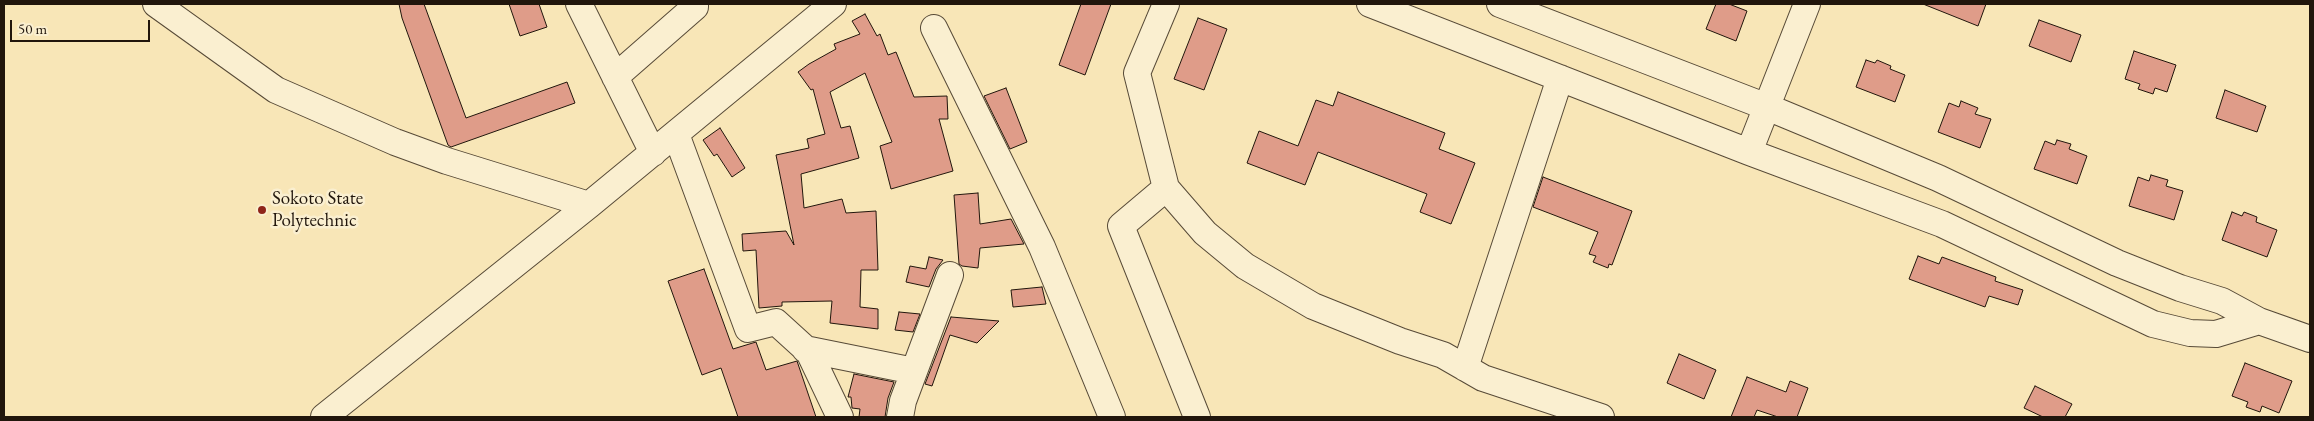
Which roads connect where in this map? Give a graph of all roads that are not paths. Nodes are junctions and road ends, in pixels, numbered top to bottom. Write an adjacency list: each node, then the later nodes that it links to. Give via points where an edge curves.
1 (156, 4): 17 (street, via 276,90 404,145)
2 (579, 4): 10 (street)
3 (695, 4): 10 (street)
4 (834, 4): 13 (street)
5 (1166, 4): 16 (street, via 1137,73)
6 (1370, 4): 11 (street)
7 (1500, 4): 12 (street)
8 (1807, 4): 12 (street)
9 (934, 28): 27 (street, via 1042,247)
10 (615, 77): 15 (street)
11 (1560, 78): 14 (street); 22 (street)
12 (1768, 107): 14 (street); 19 (street, via 1938,178 2117,263 2222,302)
13 (676, 134): 15 (street); 21 (street, via 748,329 776,322)
14 (1749, 152): 19 (street, via 1942,224 2153,324 2190,333 2216,334)
15 (653, 153): 17 (street)
16 (1166, 188): 22 (street, via 1205,232 1245,266 1313,306 1442,355); 28 (street, via 1121,226)
17 (589, 205): 24 (street)
18 (950, 275): 23 (street)
19 (2259, 321): 20 (street)
20 (2310, 339)
21 (805, 349): 23 (street); 25 (street)
22 (1465, 368): 29 (street, via 1483,378)
23 (914, 371): 26 (street)
24 (324, 417)
25 (840, 417)
26 (900, 417)
27 (1112, 417)
28 (1197, 417)
29 (1601, 417)

